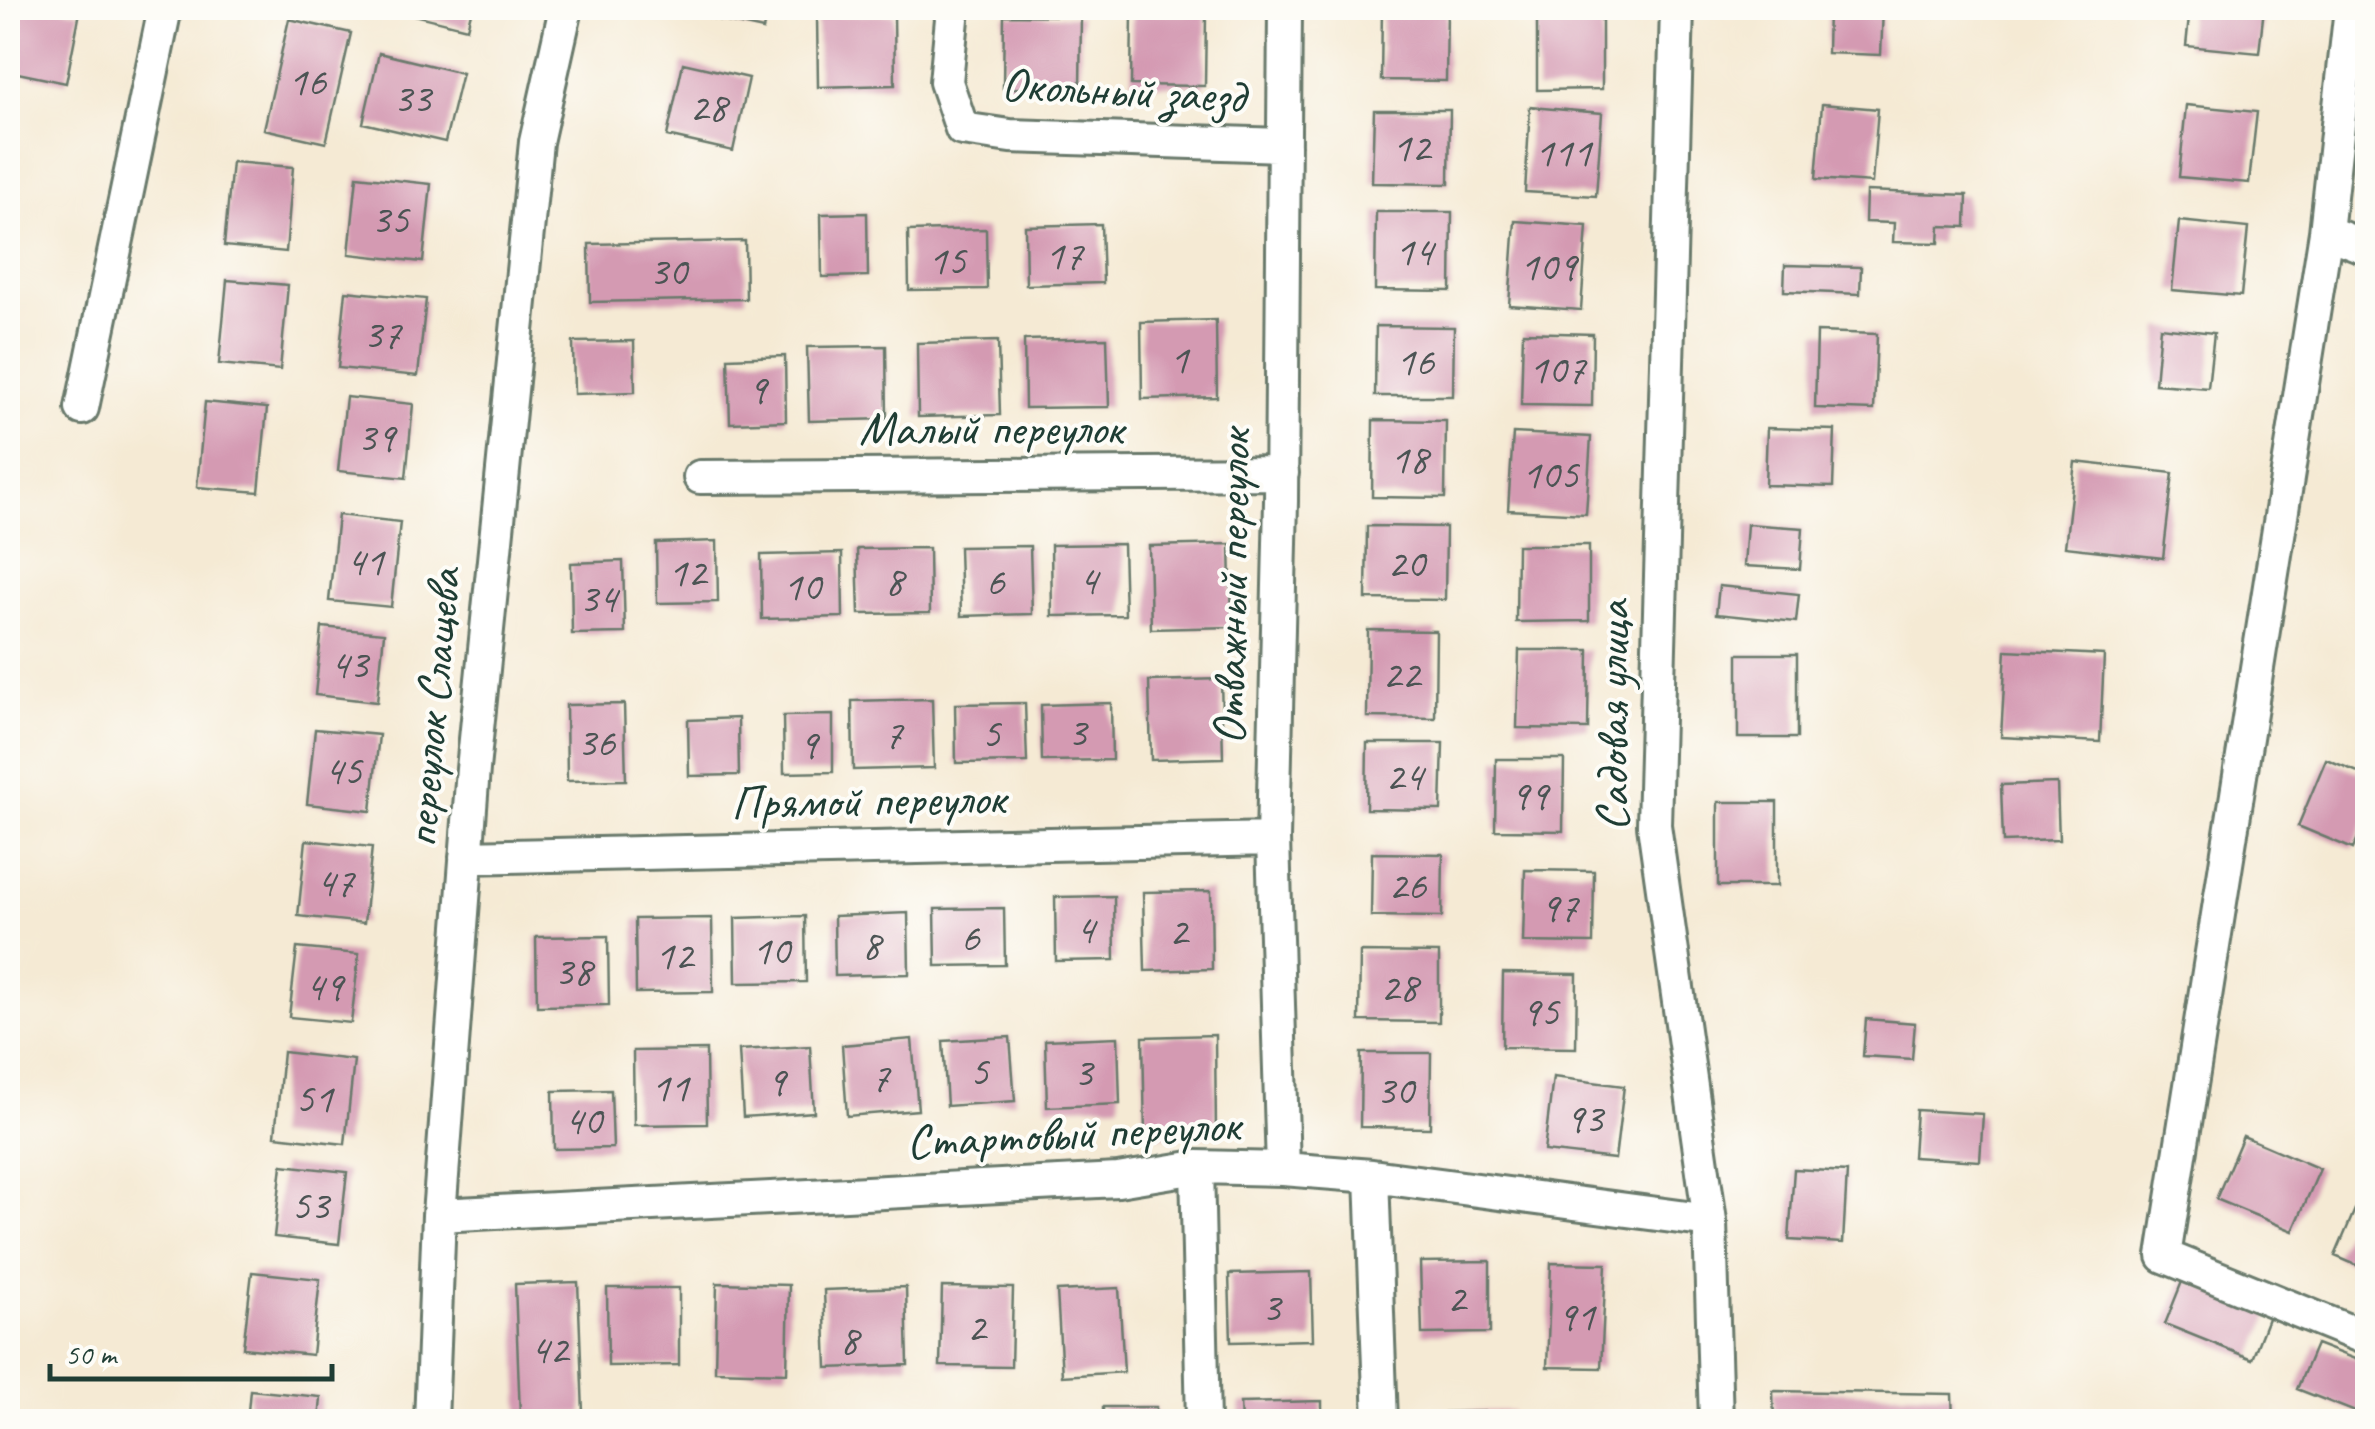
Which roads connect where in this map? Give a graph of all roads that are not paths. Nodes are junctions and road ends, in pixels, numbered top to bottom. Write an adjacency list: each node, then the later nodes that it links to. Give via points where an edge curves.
1 (165, 8): 10 (street)
2 (566, 8): 14 (street, переулок Слащева, via 536,142)
3 (953, 8): 7 (street, Окольный заезд, via 946,82 962,128 1010,136)
4 (1285, 8): 7 (street, Отважный переулок)
5 (1677, 8): 19 (street, Садовая улица, via 1654,824)
6 (2351, 8): 8 (street)
7 (1284, 144): 11 (street, Отважный переулок)
8 (2326, 232): 9 (street); 20 (street, via 2164,1256)
9 (2368, 248)
10 (82, 408)
11 (1282, 473): 12 (street, Малый переулок); 13 (street, Отважный переулок)
12 (700, 478)
13 (1272, 839): 14 (street, Прямой переулок); 16 (street, Отважный переулок)
14 (466, 857): 18 (street, переулок Слащева)
15 (1197, 1167): 16 (street, Стартовый переулок); 18 (street, Стартовый переулок, via 1118,1180); 22 (street)
16 (1283, 1169): 17 (street, Стартовый переулок)
17 (1372, 1176): 19 (street, Стартовый переулок); 23 (street)
18 (439, 1215): 21 (street, переулок Слащева)
19 (1710, 1221): 24 (street, Садовая улица)
20 (2368, 1339)
21 (431, 1422)
22 (1203, 1422)
23 (1381, 1422)
24 (1716, 1422)

